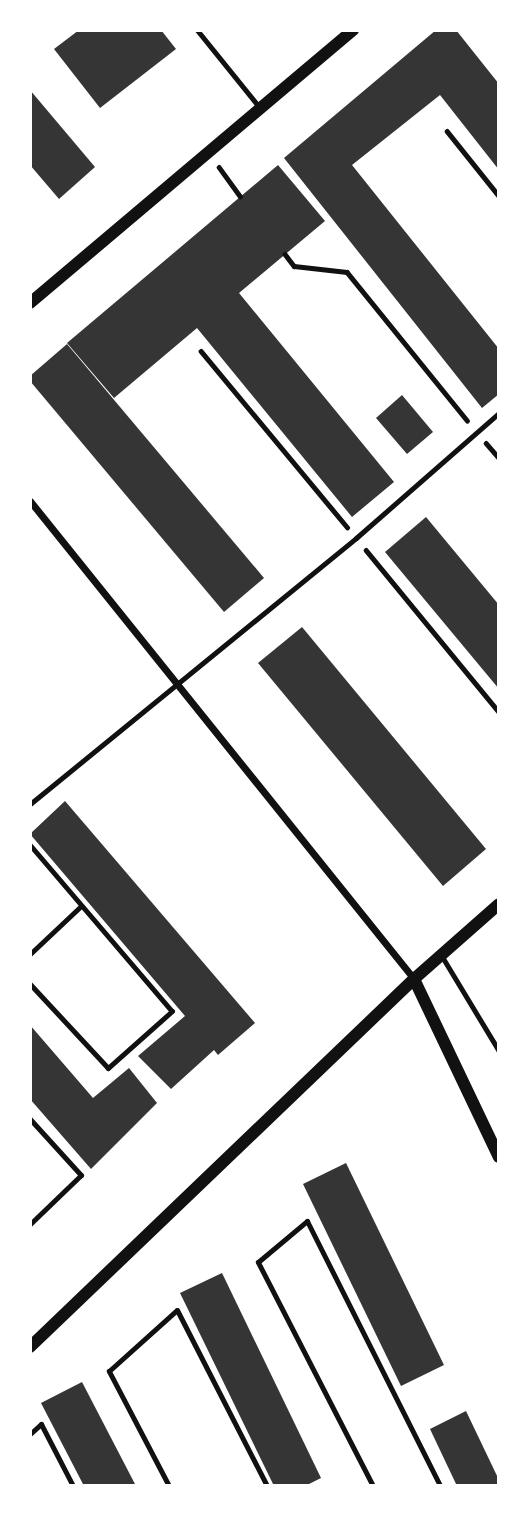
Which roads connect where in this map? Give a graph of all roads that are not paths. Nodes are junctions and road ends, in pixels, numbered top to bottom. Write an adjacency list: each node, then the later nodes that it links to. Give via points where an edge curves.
1 (197, 30): 3 (lane)
2 (353, 30): 3 (street)
3 (261, 108): 4 (street)
4 (30, 303)
5 (499, 413): 7 (lane)
6 (30, 501): 7 (street)
7 (177, 684): 8 (lane); 14 (street)
8 (30, 804)
9 (30, 845): 11 (lane)
10 (499, 904): 13 (street)
11 (81, 906): 12 (lane); 15 (lane, via 172,1011 108,1068)
12 (30, 954)
13 (441, 955): 14 (street); 16 (lane)
14 (414, 979): 18 (street); 20 (street)
15 (30, 984)
16 (499, 1051)
17 (30, 1119): 19 (lane, via 81,1175)
18 (499, 1157)
19 (30, 1224)
20 (30, 1347)
21 (30, 1434): 22 (lane, via 41,1424)
22 (73, 1486)
23 (169, 1486): 24 (lane, via 109,1371 177,1310)
24 (267, 1486)
25 (373, 1486): 26 (lane, via 258,1262 307,1221)
26 (440, 1486)

